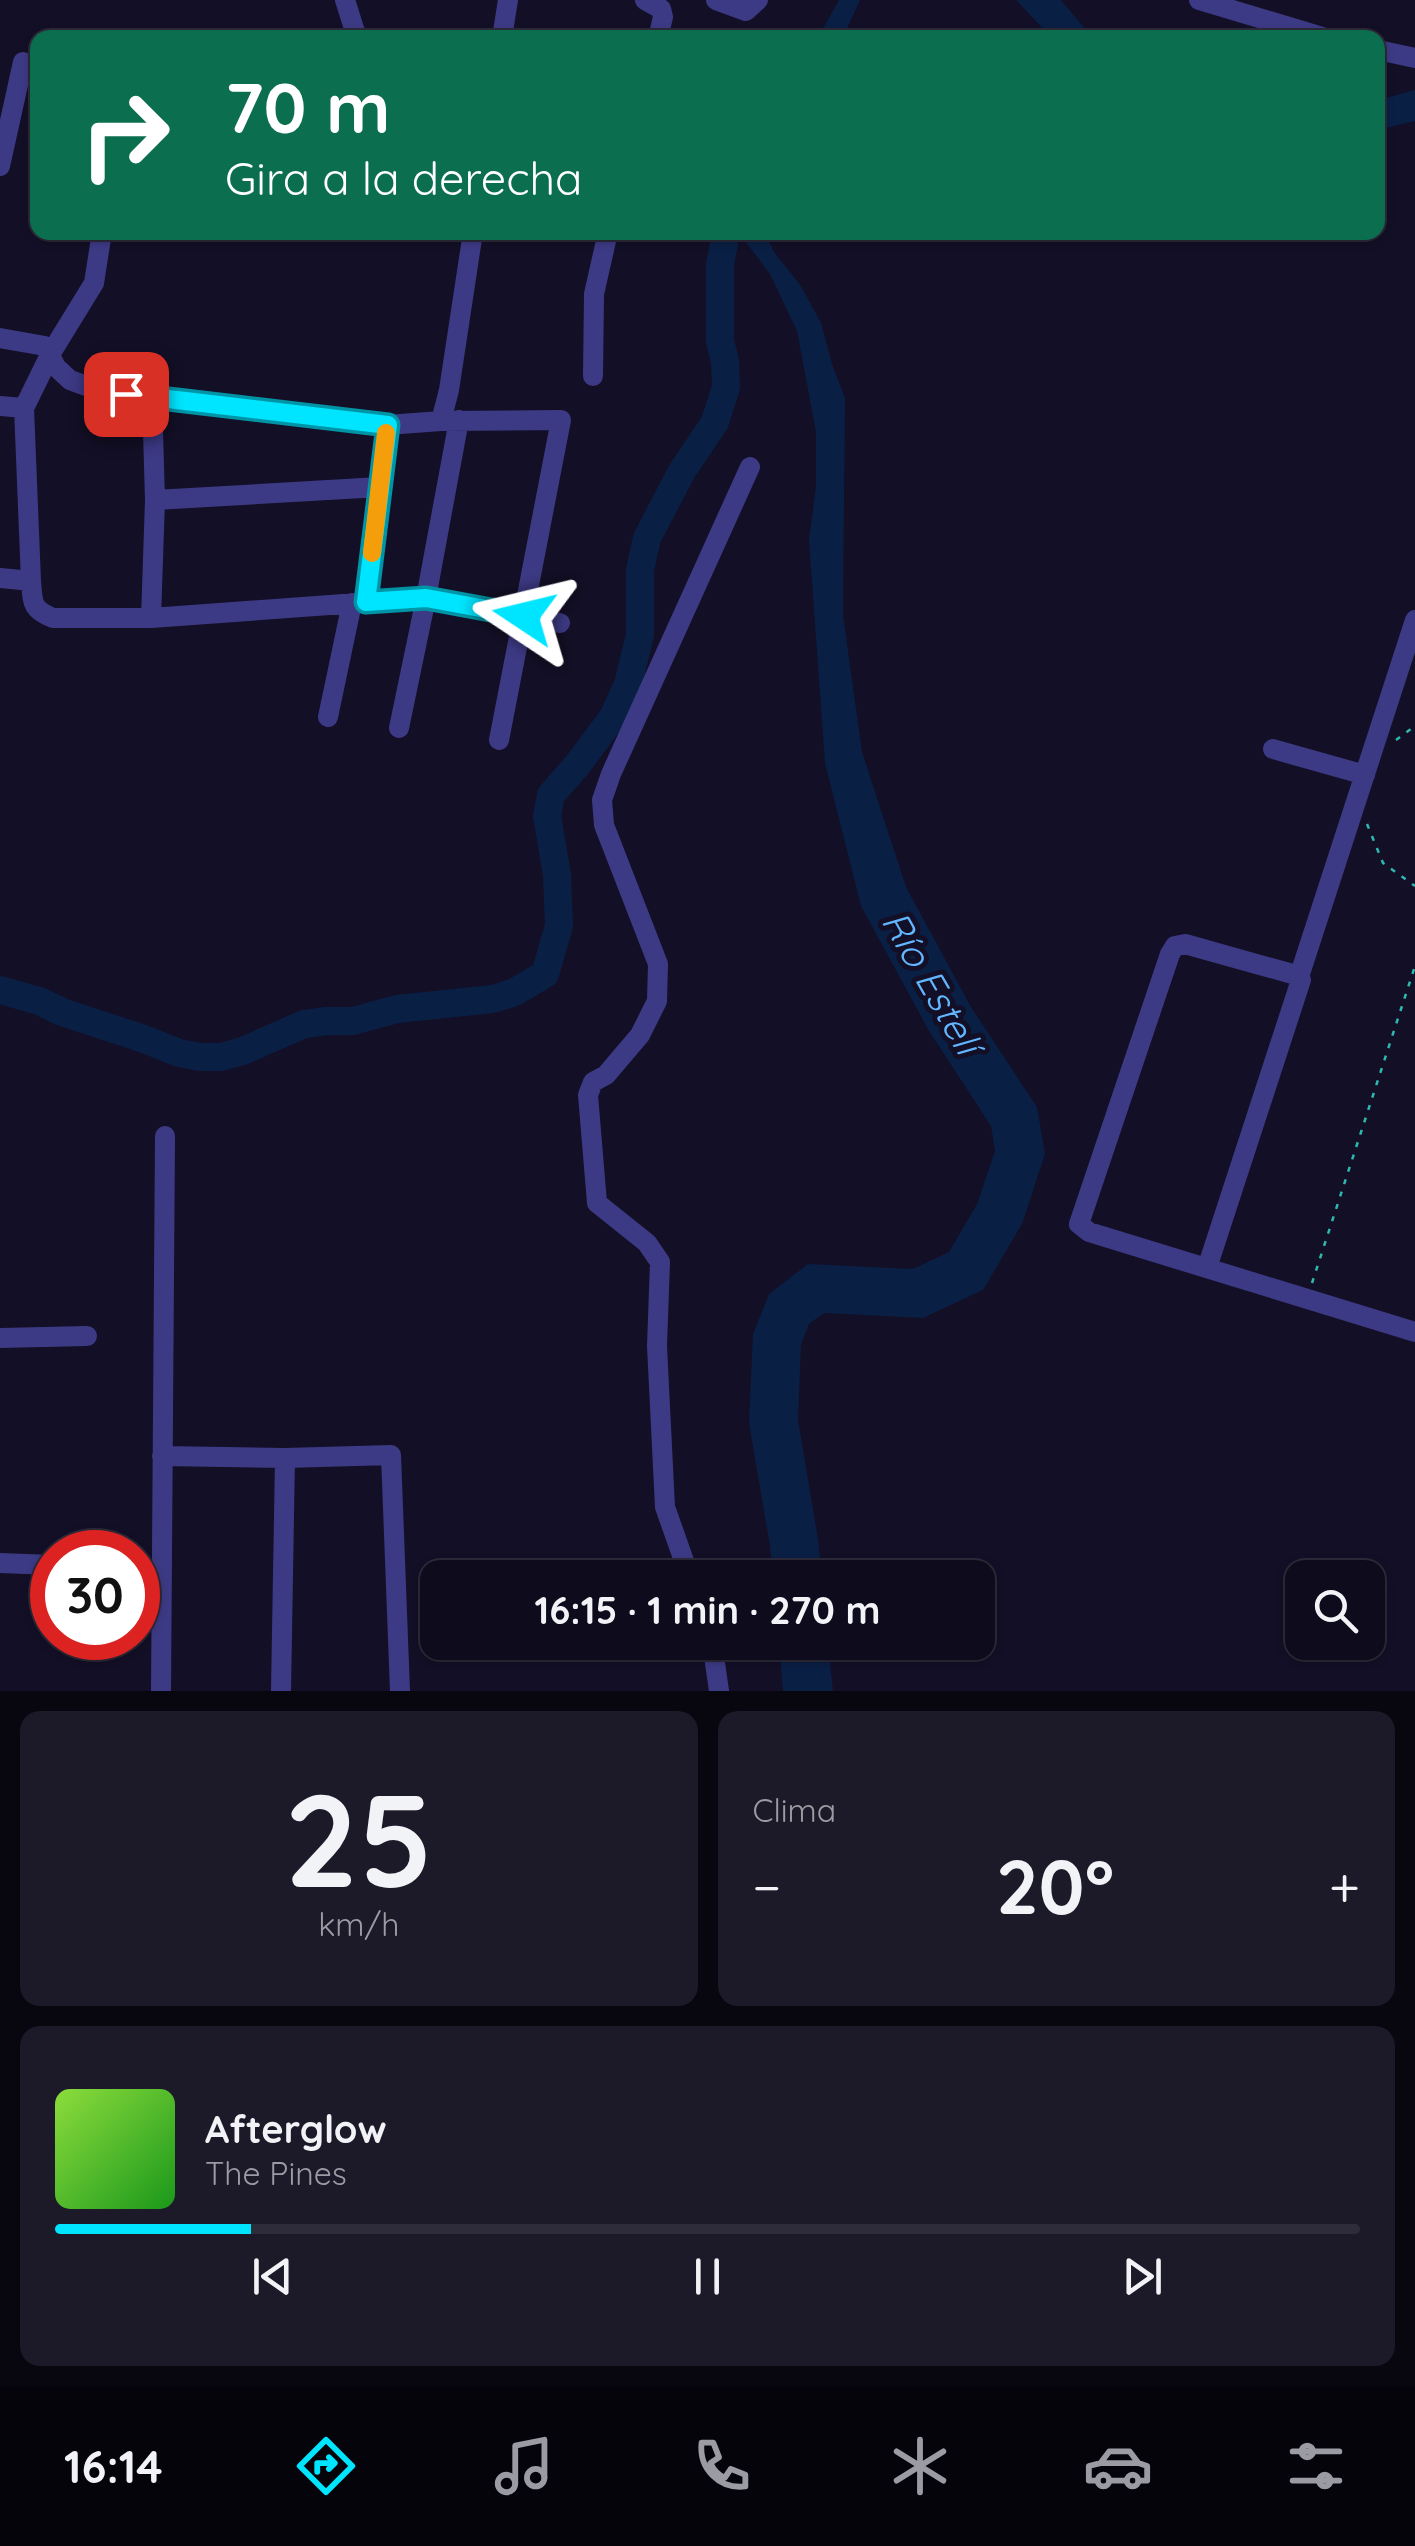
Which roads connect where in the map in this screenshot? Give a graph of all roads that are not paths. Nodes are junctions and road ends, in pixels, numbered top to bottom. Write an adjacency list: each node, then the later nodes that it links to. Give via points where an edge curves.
1 (345, 0): 7 (street)
2 (508, 0): 8 (street)
3 (646, 0): 9 (street, via 662,9)
4 (716, 0): 5 (street, via 746,11)
5 (758, 0)
6 (1200, 0): 10 (street)
7 (352, 30)
8 (503, 30)
9 (660, 30)
10 (1299, 30)
11 (1385, 52): 12 (street)
12 (1415, 58)
13 (23, 62): 14 (street)
14 (0, 166)
15 (101, 240): 19 (street, via 94,283)
16 (472, 240): 24 (street)
17 (606, 240): 20 (street, via 594,294)
18 (0, 338): 19 (street, via 36,342)
19 (51, 353): 21 (street, via 70,380); 23 (street)
20 (592, 376)
21 (152, 397): 25 (street); 28 (street)
22 (0, 406): 23 (street)
23 (24, 408): 30 (street)
24 (450, 421): 25 (street); 31 (street); 33 (street, via 561,420)
25 (388, 425): 27 (street)
26 (750, 467): 50 (street, via 602,800 604,825 658,964 657,1001 640,1034 592,1082 588,1095 597,1203 647,1242 660,1262 665,1508)
27 (380, 487): 28 (street); 32 (street)
28 (155, 500): 34 (street)
29 (0, 578): 30 (street)
30 (31, 581): 34 (street, via 38,612 53,618)
31 (426, 598): 32 (street); 33 (street); 38 (street)
32 (359, 603): 34 (street); 37 (street)
33 (524, 616): 36 (street); 39 (street)
34 (151, 618)
35 (1415, 620): 41 (street)
36 (560, 623)
37 (328, 718)
38 (398, 728)
39 (498, 740)
40 (1273, 749): 41 (street)
41 (1365, 776): 42 (street)
42 (1300, 977): 44 (street); 44 (street, via 1175,946 1082,1213 1079,1224 1090,1232)
43 (165, 1136): 48 (street)
44 (1207, 1268): 45 (street)
45 (1415, 1332)
46 (87, 1336): 47 (street)
47 (0, 1338)
48 (162, 1456): 49 (street); 54 (street)
49 (286, 1458): 55 (street); 56 (street, via 391,1455)
50 (684, 1560)
51 (0, 1563): 52 (street)
52 (30, 1564)
53 (715, 1660): 57 (street)
54 (161, 1691)
55 (281, 1691)
56 (400, 1691)
57 (719, 1691)

